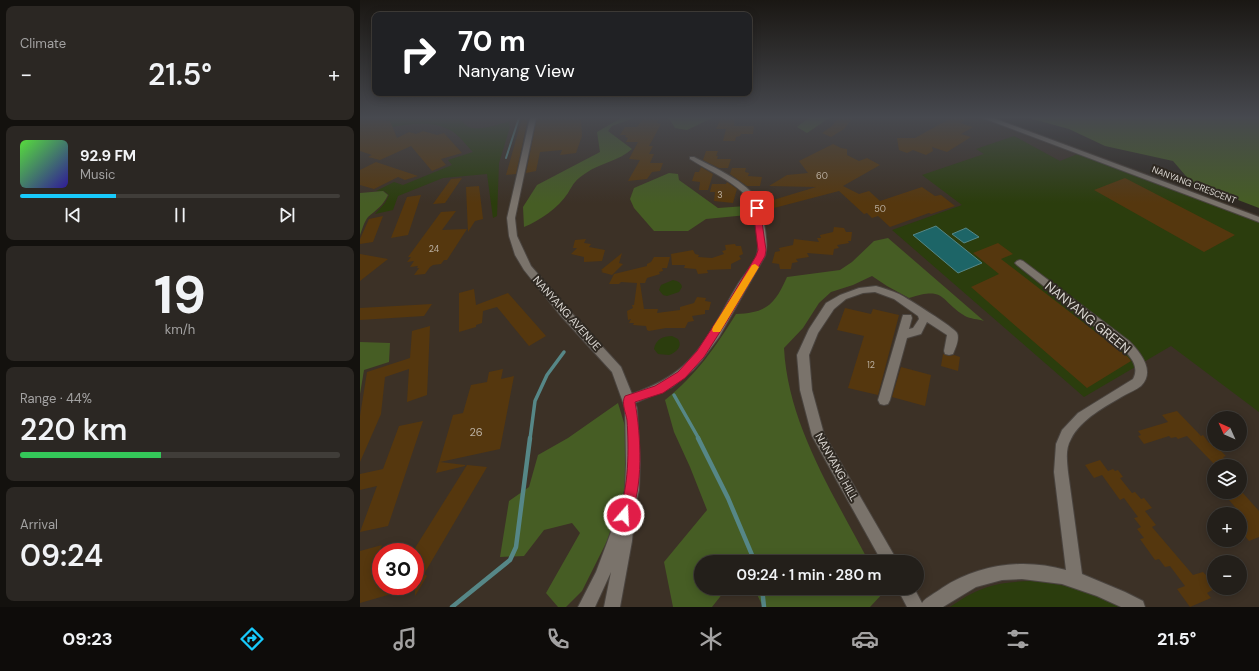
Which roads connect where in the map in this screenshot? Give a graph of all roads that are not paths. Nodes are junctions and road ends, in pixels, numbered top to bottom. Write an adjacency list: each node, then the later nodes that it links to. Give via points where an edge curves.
1 (526, 146): 10 (street, NANYANG AVENUE, via 511,218 516,247 527,268 616,370)
2 (1062, 146): 4 (street, NANYANG CRESCENT)
3 (692, 158): 10 (street, via 741,188 753,200 759,220 762,250 757,264 700,354 681,375 659,389)
4 (1259, 220)
5 (1020, 263): 14 (street, NANYANG GREEN, via 1125,344 1141,365 1141,375 1137,382 1074,423 1062,443 1061,472)
6 (922, 312): 8 (street, via 924,319 917,331); 9 (street, NANYANG HILL, via 952,333); 13 (street, NANYANG HILL, via 897,297 876,289 853,293 836,301 825,313 807,343 803,355 806,390 818,436)
7 (906, 318): 8 (street)
8 (902, 335): 11 (street)
9 (949, 350)
10 (629, 400): 12 (street, NANYANG AVENUE, via 633,464 632,490)
11 (884, 400)
12 (628, 507): 16 (street, NANYANG AVENUE, via 602,576); 17 (street, NANYANG AVENUE, via 625,541)
13 (886, 555)
14 (1074, 579): 19 (street, via 1031,571 982,577 957,588); 20 (street, via 1092,584)
15 (909, 595): 18 (street)
16 (586, 607)
17 (612, 607)
18 (916, 607)
19 (929, 607)
20 (1137, 607)

